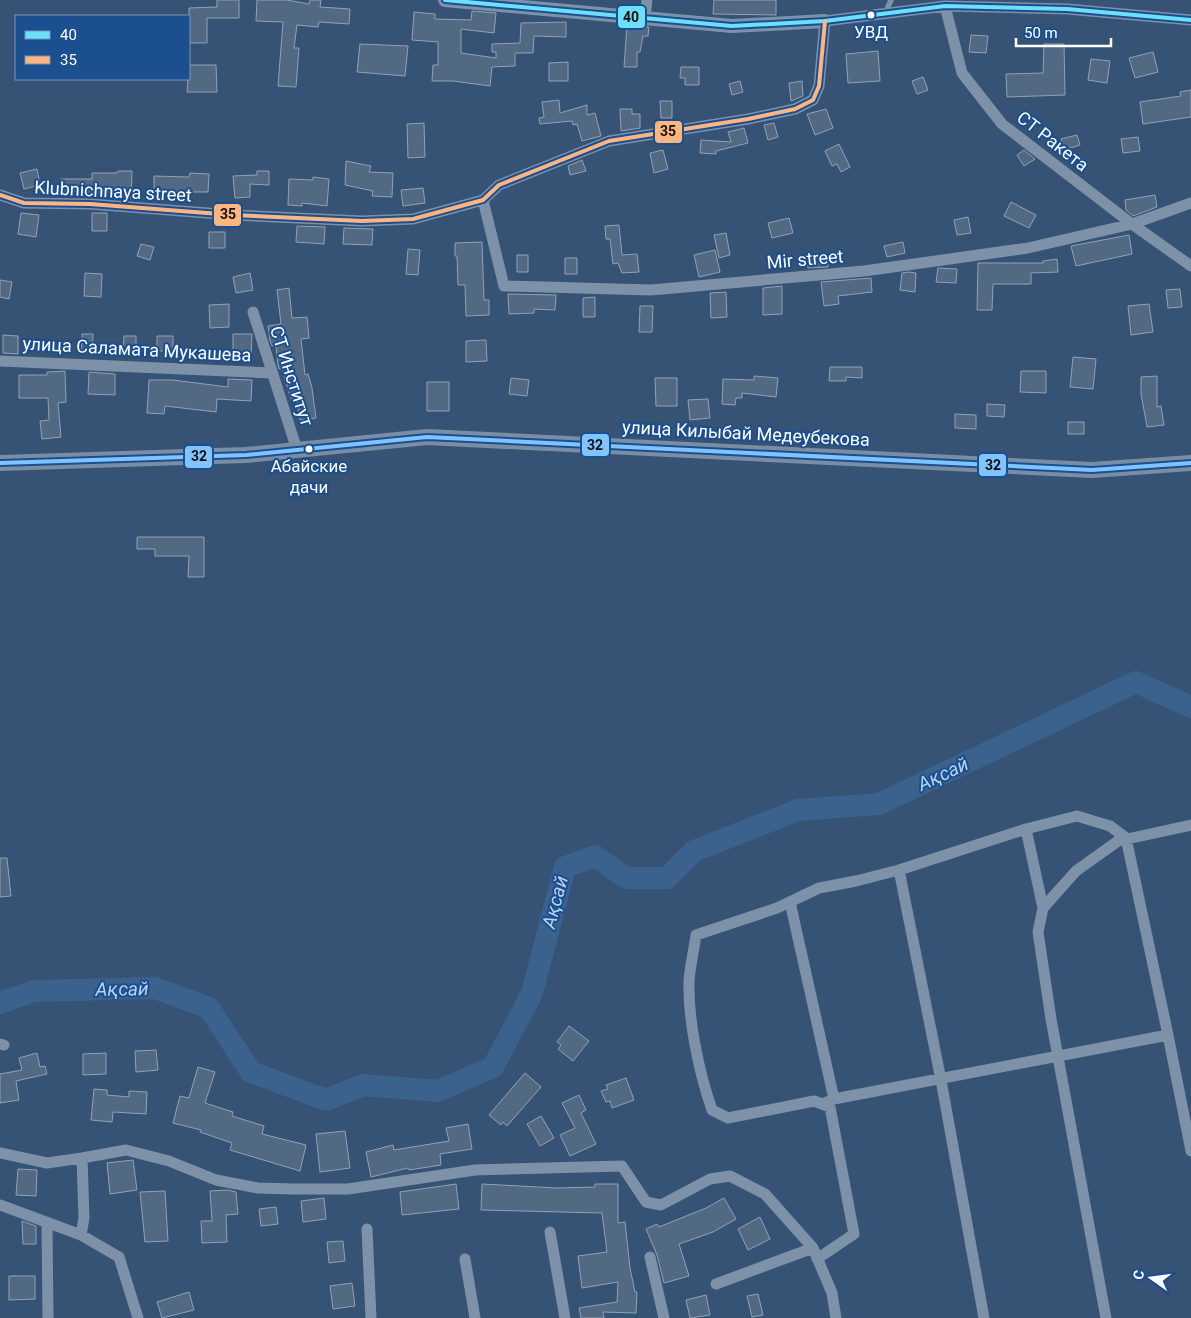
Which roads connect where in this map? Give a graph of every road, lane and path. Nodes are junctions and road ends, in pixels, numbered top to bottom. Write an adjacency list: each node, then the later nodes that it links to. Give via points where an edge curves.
1 (445, 0): 7 (street)
2 (647, 0): 7 (street)
3 (891, 0): 6 (lane)
4 (945, 6): 5 (street); 6 (street); 13 (street, СТ Ракета, via 962,73 1002,124)
5 (1072, 6): 8 (street)
6 (885, 14): 9 (street)
7 (645, 18): 9 (street, via 732,26)
8 (1191, 20)
9 (825, 21): 11 (street, Klubnichnaya street, via 819,86 813,100 795,109 748,120 609,141 499,185)
10 (0, 195): 11 (street, Klubnichnaya street, via 24,203 90,204 362,221 414,219)
11 (483, 200): 13 (street, Mir street, via 504,286 651,290 864,271 1028,248)
12 (1191, 203): 13 (street, Mir street)
13 (1132, 224): 14 (street, СТ Ракета)
14 (1191, 266)
15 (253, 312): 17 (street, СТ Институт)
16 (0, 361): 17 (street, улица Саламата Мукашева)
17 (272, 374): 18 (street, СТ Институт)
18 (297, 450): 19 (main road, улица Килыбай Медеубекова, via 246,455); 20 (main road, улица Килыбай Медеубекова, via 427,437 1092,470)
19 (0, 463)
20 (1191, 463)
21 (1191, 824): 23 (street)
22 (1026, 829): 23 (street, via 1077,816 1110,826); 24 (street); 26 (street)
23 (1126, 838): 26 (street, via 1076,871); 27 (street)
24 (899, 870): 25 (street, via 819,888); 29 (street)
25 (790, 902): 30 (street); 31 (street, via 696,935 689,981 694,1033 702,1080 712,1110 728,1118 814,1101)
26 (1043, 908): 28 (street, via 1038,932)
27 (1168, 1035): 28 (street); 32 (street)
28 (1059, 1057): 29 (street); 52 (street)
29 (941, 1080): 30 (street); 51 (street)
30 (834, 1099): 31 (street)
31 (822, 1104): 40 (street, via 830,1107 854,1234)
32 (1191, 1151)
33 (0, 1154): 34 (street, via 47,1163)
34 (82, 1158): 39 (street, via 84,1218); 40 (street, via 126,1150 216,1180 258,1188 285,1189 348,1189 475,1170 622,1166 646,1202 661,1205 710,1179 730,1176 765,1194)
35 (0, 1205): 36 (street)
36 (47, 1223): 39 (street); 44 (street)
37 (367, 1228): 46 (street)
38 (550, 1232): 48 (street)
39 (81, 1235): 45 (street, via 119,1257)
40 (815, 1254): 43 (street); 50 (street, via 832,1293)
41 (650, 1257): 49 (street)
42 (465, 1259): 47 (street)
43 (716, 1284)
44 (48, 1318)
45 (138, 1318)
46 (371, 1318)
47 (474, 1318)
48 (566, 1318)
49 (664, 1318)
50 (836, 1318)
51 (984, 1318)
52 (1106, 1318)

